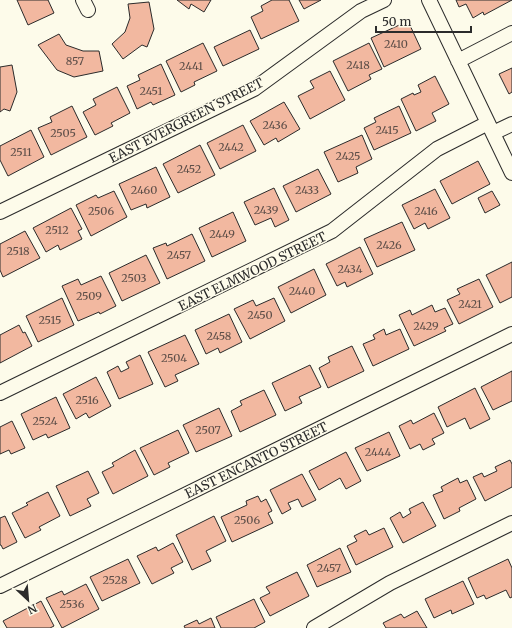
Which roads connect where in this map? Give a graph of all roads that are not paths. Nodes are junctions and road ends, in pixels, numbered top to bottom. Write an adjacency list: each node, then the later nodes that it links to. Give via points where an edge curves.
1 (384, 0): 8 (street, EAST EVERGREEN STREET, via 361,11 254,89)
2 (429, 0): 4 (street)
3 (512, 33): 4 (street)
4 (458, 61): 6 (street)
5 (512, 124): 6 (street, EAST ELMWOOD STREET)
6 (490, 128): 7 (street); 10 (street, EAST ELMWOOD STREET, via 437,149 332,231)
7 (512, 173)
8 (0, 212)
9 (512, 334): 12 (street, EAST ENCANTO STREET)
10 (0, 393)
11 (512, 523): 13 (street, via 390,583)
12 (0, 586)
13 (314, 628)

